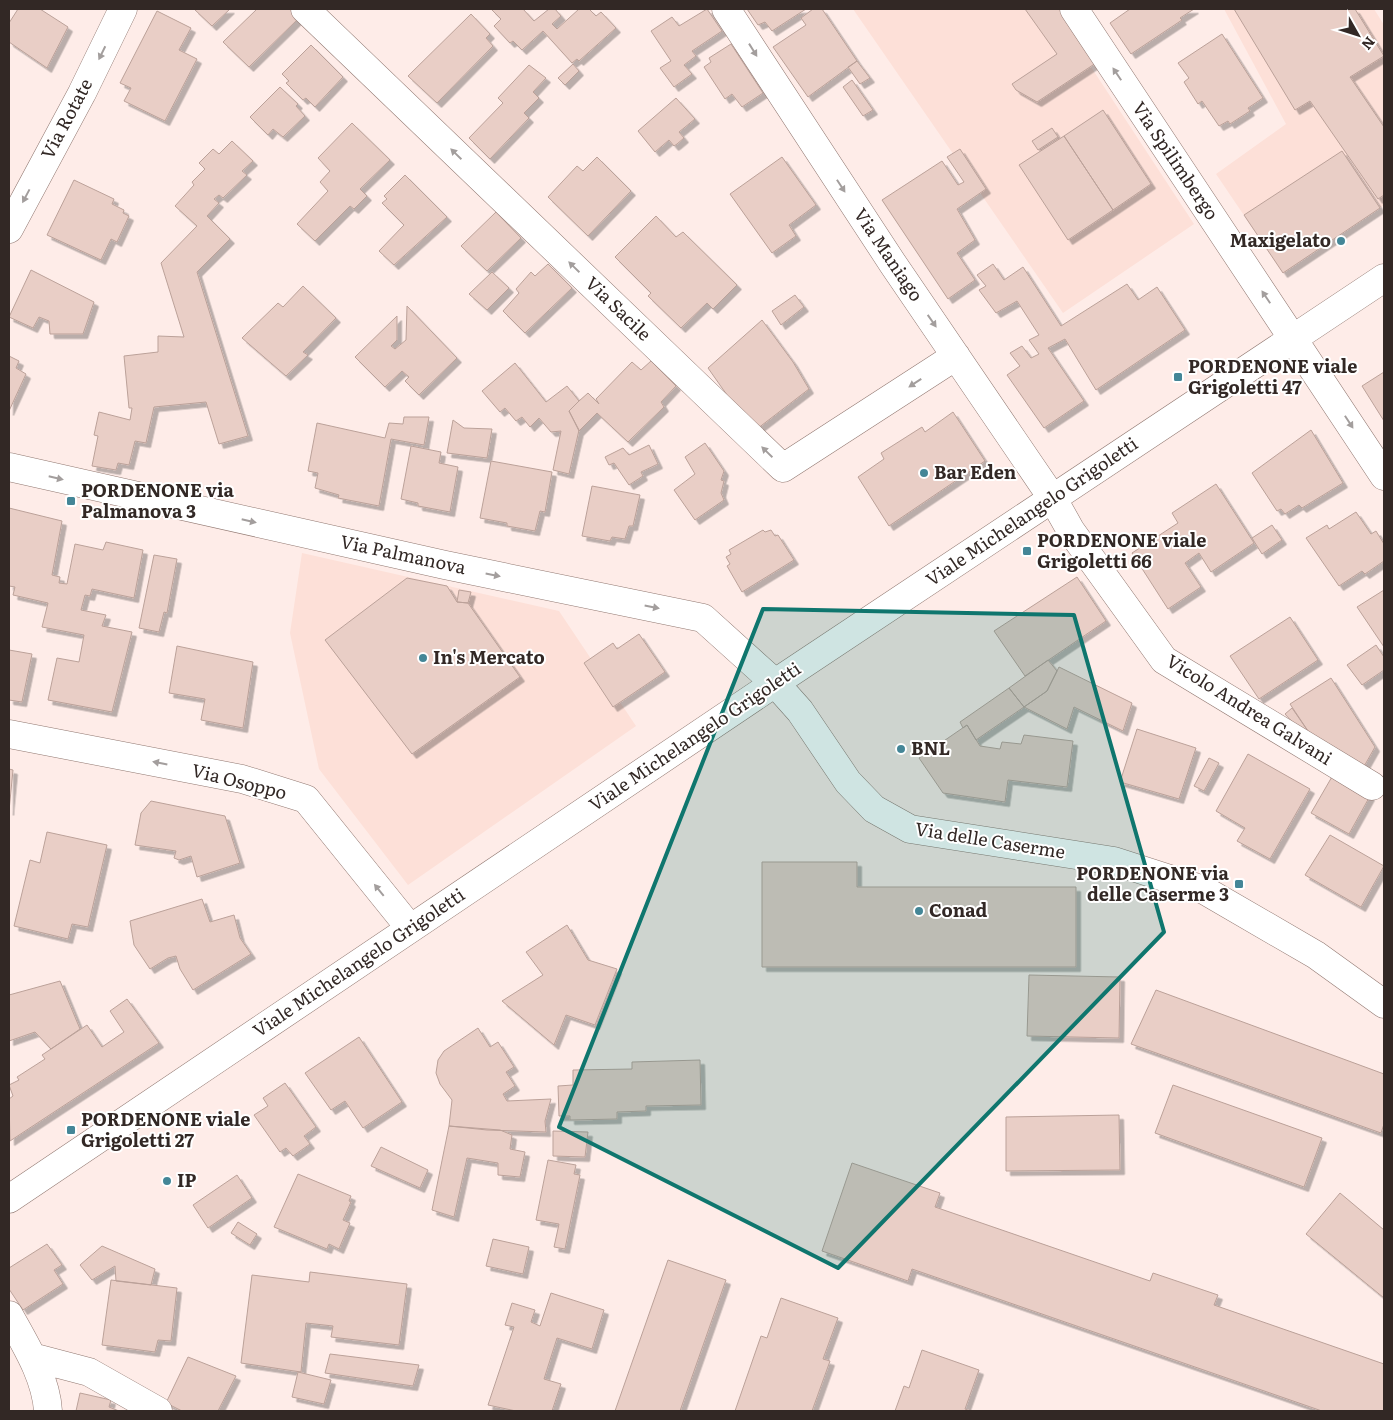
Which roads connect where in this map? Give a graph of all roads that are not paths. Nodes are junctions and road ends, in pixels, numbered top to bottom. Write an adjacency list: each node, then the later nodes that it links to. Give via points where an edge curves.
1 (123, 9): 5 (street, Via Rotate, one-way to 5)
2 (304, 9): 8 (street, Via Sacile, one-way to 2, via 783,468)
3 (726, 9): 8 (street, Via Maniago, one-way to 8)
4 (1074, 9): 7 (street, Via Spilimbergo, one-way to 4)
5 (9, 228)
6 (1384, 278): 7 (street, Viale Michelangelo Grigoletti)
7 (1293, 337): 10 (street, Via Spilimbergo, one-way to 10); 11 (street, Viale Michelangelo Grigoletti)
8 (956, 356): 11 (street, Via Maniago)
9 (9, 467): 12 (street, Via Palmanova, one-way to 12, via 444,565 703,618)
10 (1384, 476)
11 (1053, 499): 12 (street, Viale Michelangelo Grigoletti); 14 (street, Vicolo Andrea Galvani, via 1071,531 1164,660)
12 (775, 683): 15 (street, Viale Michelangelo Grigoletti); 16 (street, Via delle Caserme, via 800,711 848,782 874,809 910,829 1114,861 1204,890 1316,955)
13 (9, 734): 15 (street, Via Osoppo, one-way to 13, via 306,799 242,779)
14 (1372, 786)
15 (410, 928): 17 (street, Viale Michelangelo Grigoletti)
16 (1384, 1004)
17 (9, 1199)
18 (9, 1315): 19 (street)
19 (32, 1357): 20 (street, via 48,1400); 21 (street, via 89,1372)
20 (48, 1411)
21 (158, 1411)

